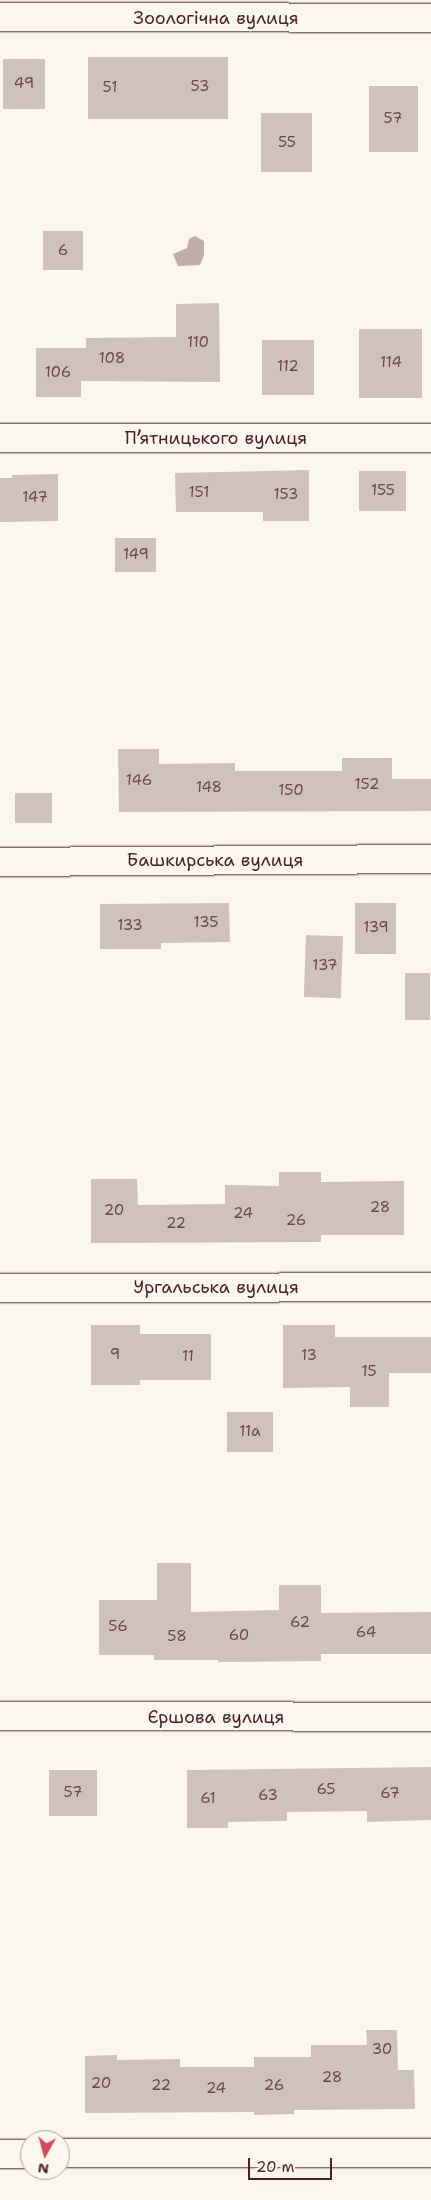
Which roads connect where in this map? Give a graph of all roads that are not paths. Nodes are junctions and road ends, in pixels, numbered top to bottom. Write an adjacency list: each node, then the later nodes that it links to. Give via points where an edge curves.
1 (0, 17): 2 (street, Зоологічна вулиця)
2 (431, 18)
3 (0, 438): 4 (street, П’ятницького вулиця)
4 (431, 438)
5 (431, 859): 6 (street, Башкирська вулиця)
6 (0, 862)
7 (431, 1287): 8 (street, Ургальська вулиця)
8 (0, 1288)
9 (0, 1716): 10 (street, Єршова вулиця)
10 (431, 1718)
11 (431, 2153): 14 (street)
12 (0, 2154): 13 (street)
13 (20, 2154)
14 (70, 2154)

